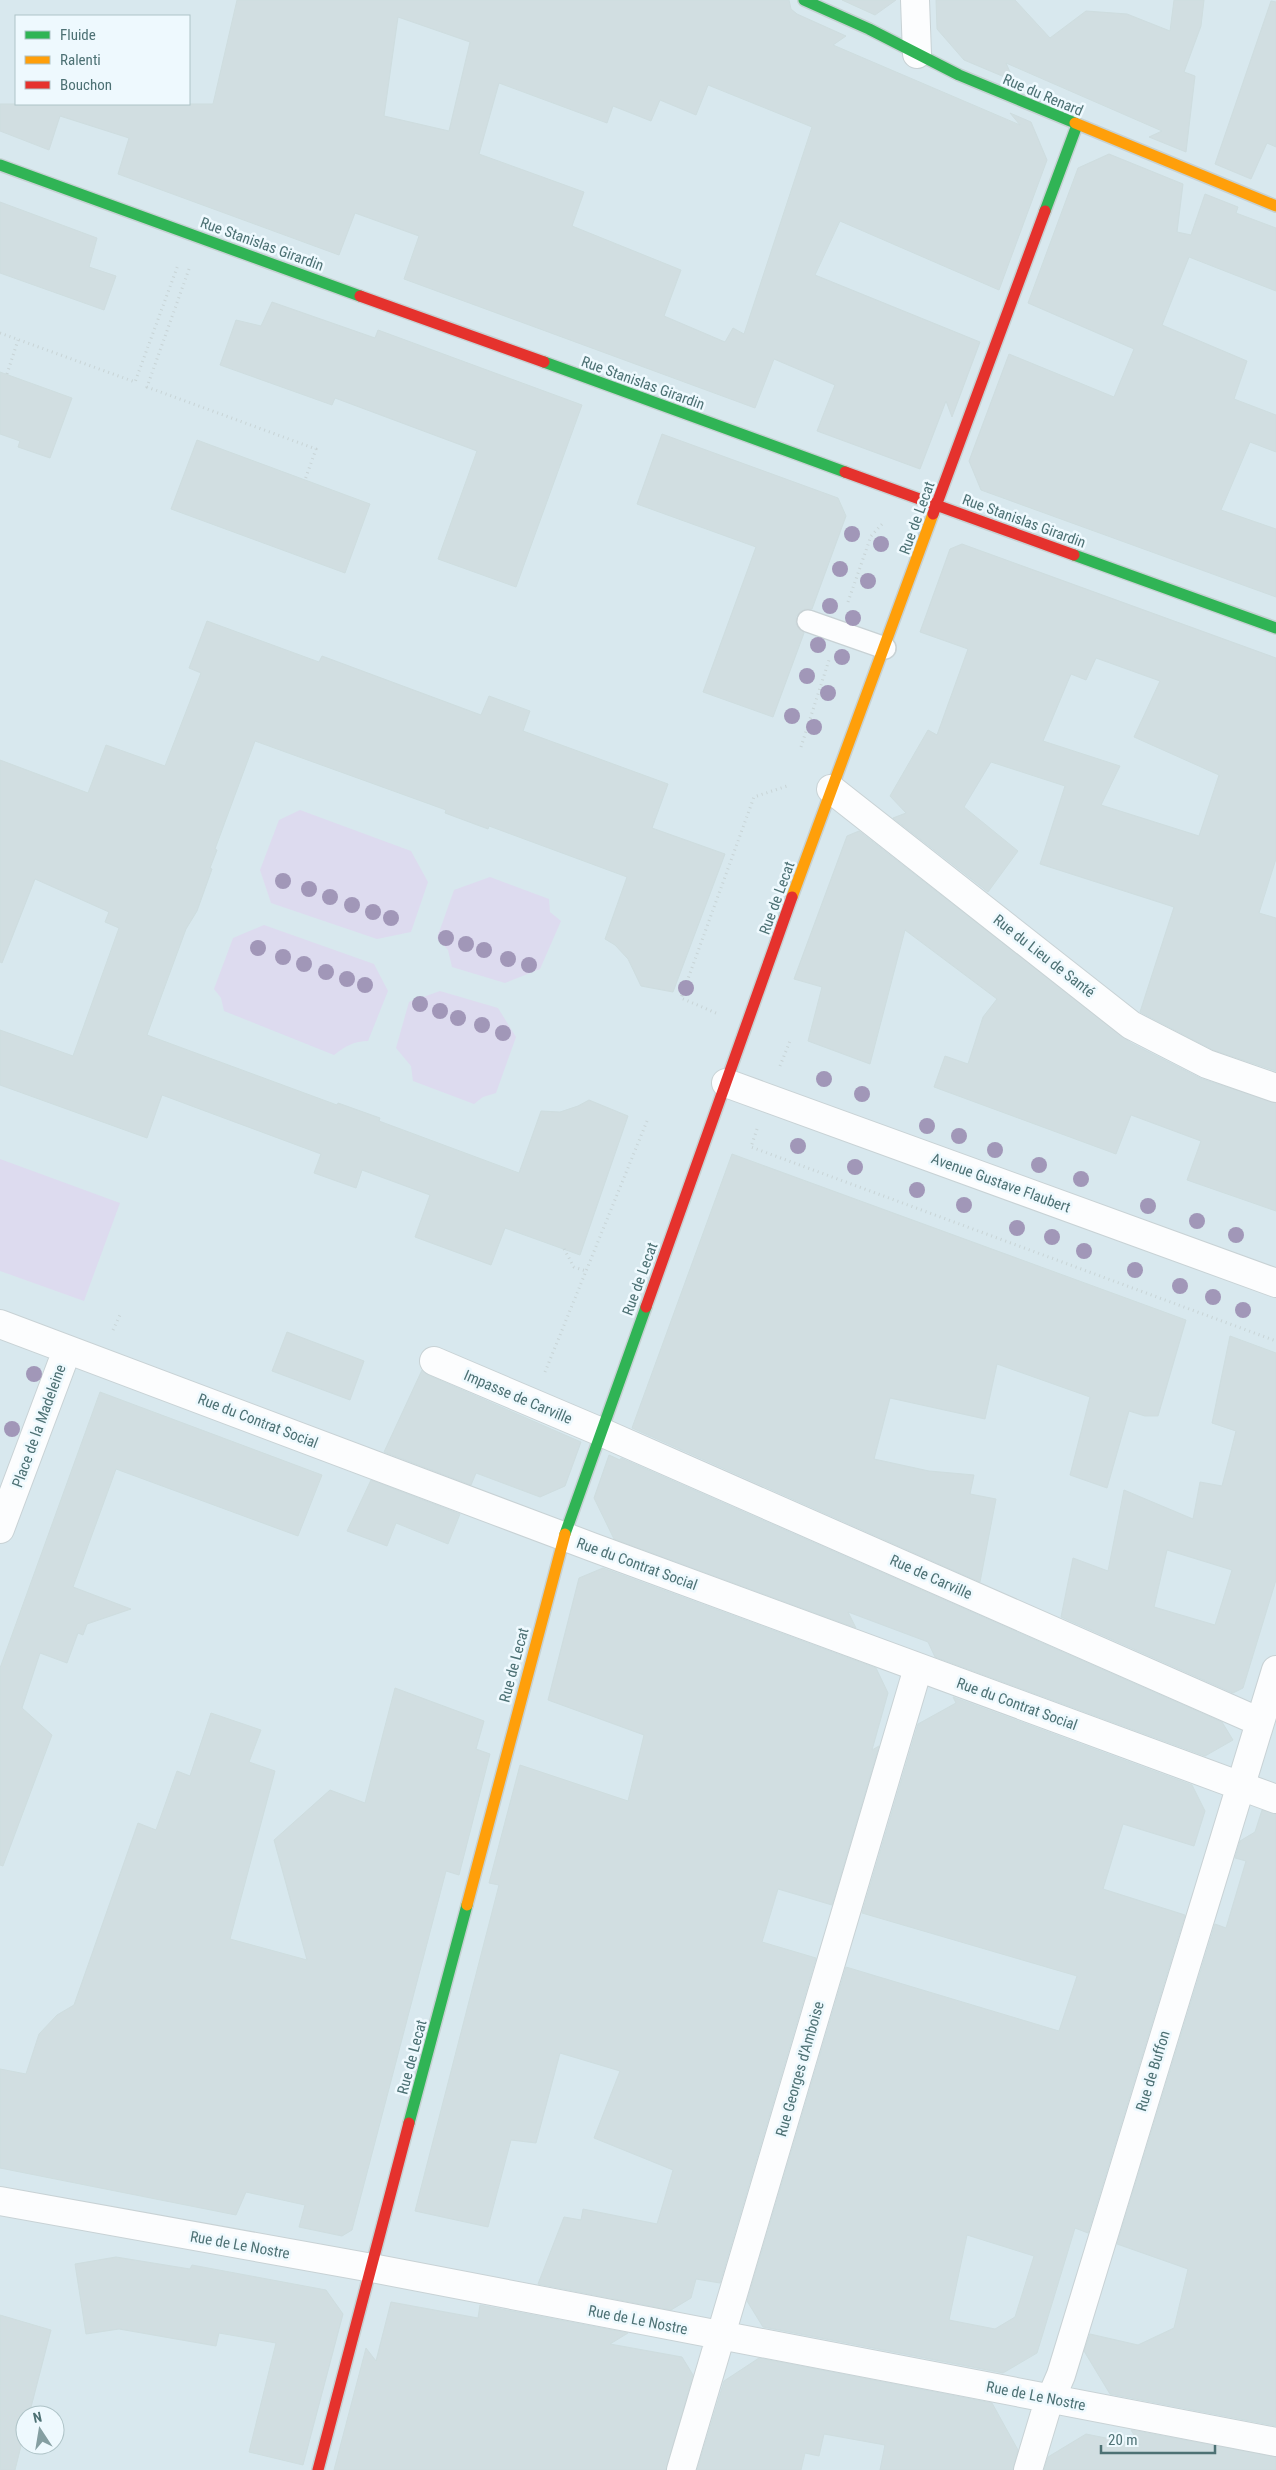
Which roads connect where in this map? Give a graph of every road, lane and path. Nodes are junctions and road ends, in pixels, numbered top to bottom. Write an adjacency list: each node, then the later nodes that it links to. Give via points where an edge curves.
1 (804, 0): 3 (street, Rue du Renard, via 869,28)
2 (915, 0): 3 (street)
3 (917, 54): 4 (street, Rue du Renard)
4 (1077, 126): 6 (street, Rue du Renard); 12 (street, Rue de Lecat)
5 (0, 165): 7 (street, Rue Stanislas Girardin)
6 (1276, 206)
7 (195, 236): 9 (path, via 136,382); 11 (path, via 147,387 316,449); 12 (street, Rue Stanislas Girardin)
8 (0, 334): 9 (path)
9 (18, 340): 10 (path)
10 (7, 374)
11 (305, 480)
12 (938, 506): 14 (street, Rue Stanislas Girardin); 15 (street, Rue de Lecat)
13 (808, 621): 15 (lane)
14 (1276, 628)
15 (885, 648): 17 (street, Rue de Lecat)
16 (790, 785): 18 (path, via 754,797 681,998)
17 (832, 789): 18 (street, Rue de Lecat); 21 (street, Rue du Lieu de Santé, via 1131,1025 1207,1064)
18 (747, 1026): 20 (street, Rue de Lecat)
19 (790, 1041): 22 (path)
20 (726, 1083): 22 (street, Avenue Gustave Flaubert); 32 (street, Rue de Lecat)
21 (1276, 1088)
22 (768, 1098): 26 (street, Avenue Gustave Flaubert); 28 (path, via 751,1147)
23 (647, 1121): 25 (path)
24 (564, 1249): 25 (path, via 574,1266)
25 (586, 1271): 31 (path)
26 (1276, 1283)
27 (0, 1324): 29 (street, Rue du Contrat Social)
28 (1276, 1341)
29 (67, 1350): 33 (street, Place de la Madeleine); 34 (street, Rue du Contrat Social)
30 (434, 1362): 31 (street, Impasse de Carville)
31 (533, 1403): 32 (street, Impasse de Carville)
32 (601, 1432): 34 (street, Rue de Lecat); 37 (street, Rue de Carville)
33 (0, 1530)
34 (564, 1536): 35 (street, Rue du Contrat Social); 41 (street, Rue de Lecat)
35 (918, 1668): 38 (street, Rue du Contrat Social); 42 (street, Rue Georges d'Amboise)
36 (1276, 1670): 37 (street, Rue de Buffon)
37 (1260, 1722): 38 (street, Rue de Buffon)
38 (1240, 1786): 39 (street, Rue du Contrat Social); 43 (street, Rue de Buffon)
39 (1276, 1799)
40 (0, 2201): 41 (street, Rue de Le Nostre)
41 (372, 2268): 42 (street, Rue de Le Nostre); 45 (street, Rue de Lecat)
42 (721, 2336): 43 (street, Rue de Le Nostre); 46 (street, Rue Georges d'Amboise)
43 (1051, 2399): 44 (street, Rue de Le Nostre); 47 (street, Rue de Buffon)
44 (1276, 2442)
45 (318, 2470)
46 (681, 2470)
47 (1028, 2470)

